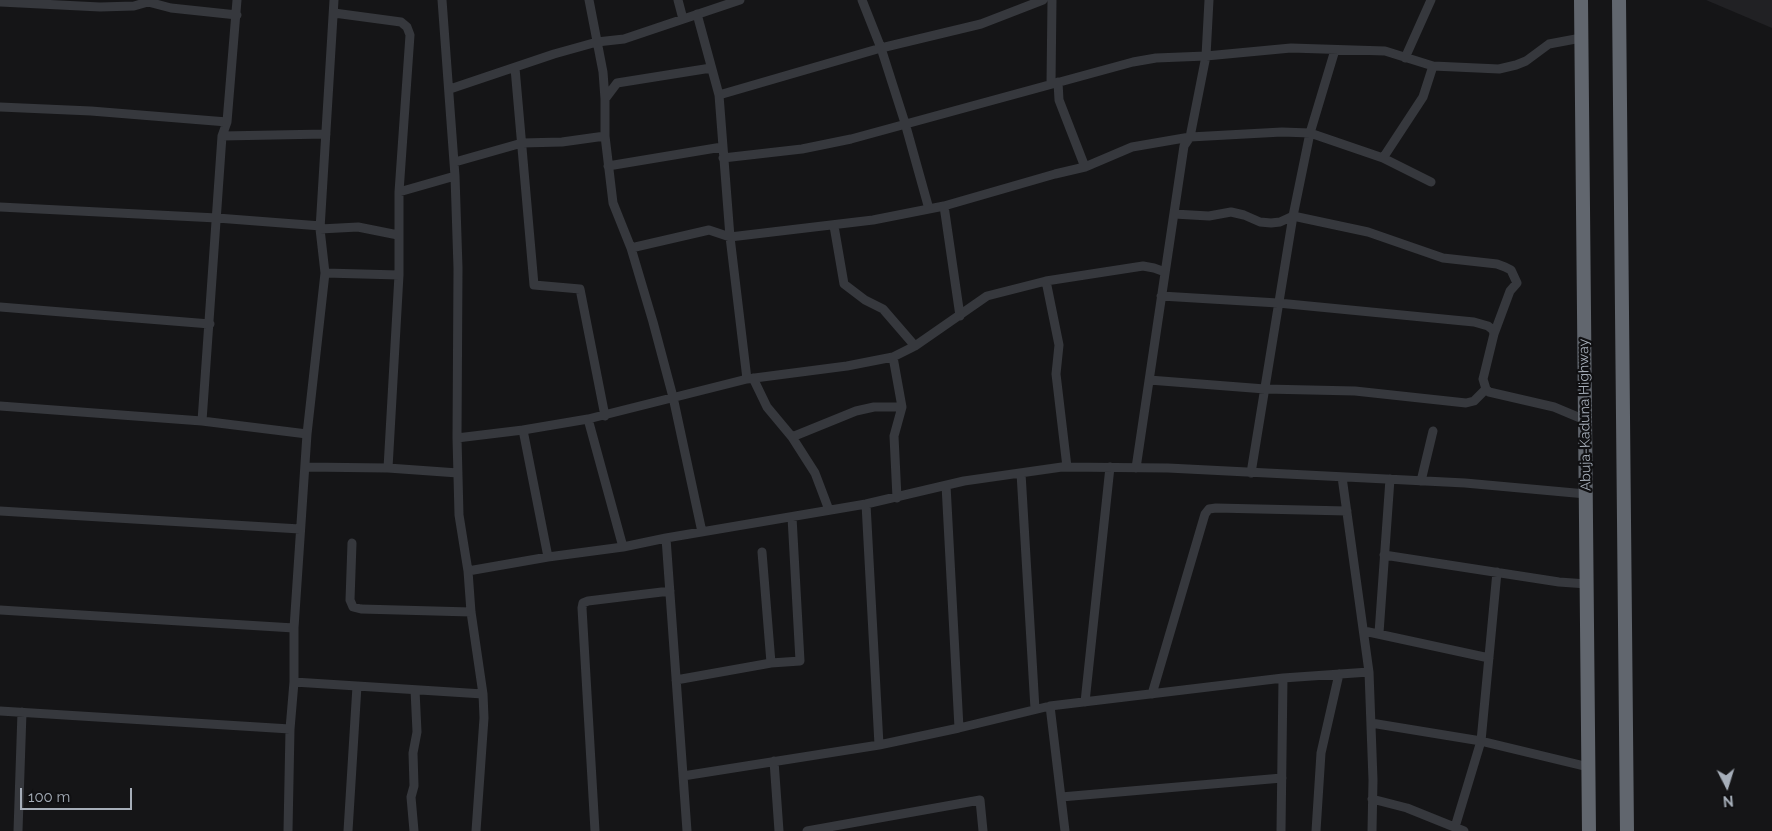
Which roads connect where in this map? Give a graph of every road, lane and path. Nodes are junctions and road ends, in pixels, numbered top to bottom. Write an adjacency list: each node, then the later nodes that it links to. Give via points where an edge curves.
1 (237, 0): 19 (street)
2 (334, 0): 17 (street)
3 (442, 0): 33 (street)
4 (589, 0): 22 (street)
5 (678, 0): 20 (street)
6 (740, 0): 18 (street)
7 (862, 0): 23 (street)
8 (1043, 0): 23 (street, via 981,24)
9 (1052, 0): 32 (street)
10 (1209, 0): 25 (street)
11 (1430, 0): 26 (street)
12 (1581, 0): 21 (highway, Abuja-Kaduna Highway)
13 (1619, 0): 173 (highway)
14 (0, 2): 15 (street)
15 (46, 2): 16 (street, via 100,7)
16 (135, 3): 19 (street, via 148,2 170,8)
17 (334, 13): 40 (street); 53 (street, via 401,22 410,35)
18 (697, 14): 20 (street); 29 (street)
19 (237, 15): 37 (street)
20 (684, 19): 22 (street, via 624,39)
21 (1581, 38): 27 (street, via 1548,44 1526,61 1499,69); 86 (highway, Abuja-Kaduna Highway)
22 (597, 42): 28 (street); 30 (street)
23 (881, 48): 34 (street); 38 (street)
24 (1335, 50): 25 (street, via 1291,48); 26 (street, via 1385,51); 39 (street)
25 (1206, 56): 32 (street, via 1133,62); 43 (street)
26 (1405, 58): 27 (street)
27 (1434, 66): 47 (street, via 1423,97)
28 (515, 68): 33 (street); 44 (street)
29 (711, 68): 31 (street); 34 (street)
30 (603, 72): 31 (street); 35 (street)
31 (617, 83): 35 (street)
32 (1054, 83): 38 (street); 50 (street)
33 (450, 89): 48 (street)
34 (719, 95): 45 (street)
35 (605, 99): 42 (street)
36 (0, 107): 37 (street)
37 (228, 122): 41 (street)
38 (905, 124): 46 (street, via 802,149); 56 (street)
39 (1310, 133): 43 (street); 47 (street); 58 (street)
40 (326, 134): 41 (street); 61 (street)
41 (222, 136): 59 (street)
42 (605, 136): 44 (street); 49 (street)
43 (1190, 137): 50 (street, via 1132,147); 57 (street, via 1184,146)
44 (522, 144): 48 (street); 84 (street, via 534,285 580,289)
45 (722, 147): 46 (street); 49 (street)
46 (723, 158): 63 (street)
47 (1383, 158): 52 (street)
48 (455, 162): 51 (street)
49 (608, 166): 64 (street, via 613,203)
50 (1085, 167): 55 (street)
51 (456, 176): 53 (street); 91 (street)
52 (1431, 182)
53 (399, 192): 62 (street)
54 (0, 206): 59 (street)
55 (944, 206): 56 (street); 72 (street)
56 (929, 209): 60 (street)
57 (1174, 214): 58 (street, via 1209,216 1232,212 1271,223); 66 (street)
58 (1292, 216): 70 (street); 74 (street, via 1368,232 1443,258 1497,264 1511,270 1517,284 1510,291)
59 (217, 218): 61 (street); 73 (street)
60 (834, 226): 63 (street); 75 (street, via 844,284 883,309)
61 (320, 227): 62 (street, via 358,227); 65 (street)
62 (398, 235): 67 (street)
63 (730, 237): 64 (street, via 709,230); 77 (street)
64 (631, 248): 81 (street)
65 (324, 272): 67 (street); 90 (street)
66 (1165, 272): 68 (street, via 1143,266); 69 (street)
67 (399, 275): 95 (street)
68 (1046, 281): 72 (street, via 988,296); 94 (street, via 1059,345 1056,374)
69 (1161, 296): 70 (street); 78 (street)
70 (1278, 304): 74 (street, via 1474,322 1488,326); 80 (street)
71 (0, 307): 73 (street)
72 (960, 316): 75 (street)
73 (210, 324): 87 (street)
74 (1494, 334): 79 (street, via 1483,379)
75 (915, 346): 76 (street)
76 (893, 357): 77 (street); 83 (street)
77 (750, 378): 81 (street); 92 (street, via 767,407)
78 (1149, 380): 80 (street); 97 (street)
79 (1486, 389): 80 (street, via 1474,401 1466,403 1355,391); 86 (street)
80 (1265, 390): 100 (street)
81 (673, 397): 84 (street); 113 (street)
82 (0, 406): 87 (street)
83 (902, 407): 92 (street, via 874,406 856,411); 106 (street, via 894,436)
84 (606, 416): 85 (street)
85 (588, 419): 88 (street); 116 (street)
86 (1586, 420): 105 (highway, Abuja-Kaduna Highway)
87 (202, 421): 90 (street)
88 (523, 430): 91 (street); 119 (street)
89 (1433, 431): 103 (street)
90 (307, 434): 93 (street)
91 (457, 438): 98 (street)
92 (792, 438): 108 (street, via 815,473)
93 (305, 467): 95 (street); 112 (street)
94 (1067, 467): 96 (street); 99 (street)
95 (388, 468): 98 (street)
96 (1110, 468): 97 (street); 140 (street)
97 (1136, 468): 100 (street)
98 (458, 473): 120 (street, via 459,515)
99 (1021, 473): 104 (street); 142 (street)
100 (1251, 473): 101 (street)
101 (1342, 477): 102 (street); 110 (street)
102 (1390, 479): 103 (street); 118 (street)
103 (1421, 481): 105 (street)
104 (946, 485): 106 (street); 146 (street)
105 (1586, 494): 122 (highway, Abuja-Kaduna Highway)
106 (896, 498): 107 (street)
107 (866, 504): 108 (street); 149 (street)
108 (829, 510): 111 (street)
109 (0, 511): 112 (street)
110 (1347, 511): 127 (street); 139 (street, via 1209,509)
111 (792, 517): 113 (street); 130 (street, via 800,661)
112 (300, 529): 126 (street)
113 (702, 532): 114 (street)
114 (666, 538): 116 (street); 123 (street)
115 (352, 543): 125 (street, via 350,600 353,607)
116 (623, 547): 119 (street)
117 (762, 552): 130 (street)
118 (1384, 555): 121 (street); 128 (street)
119 (548, 557): 120 (street)
120 (468, 571): 125 (street)
121 (1497, 572): 122 (street); 129 (street)
122 (1587, 584): 151 (highway, Abuja-Kaduna Highway)
123 (670, 592): 134 (street); 162 (street, via 588,600 582,608)
124 (0, 610): 126 (street)
125 (471, 612): 138 (street)
126 (294, 628): 135 (street)
127 (1364, 631): 128 (street); 131 (street)
128 (1379, 633): 129 (street)
129 (1489, 658): 148 (street)
130 (771, 663): 134 (street)
131 (1369, 672): 132 (street); 145 (street)
132 (1338, 674): 133 (street); 169 (street, via 1321,753)
133 (1283, 678): 139 (street); 153 (street)
134 (676, 680): 152 (street)
135 (294, 682): 136 (street); 147 (street)
136 (357, 686): 137 (street); 159 (street)
137 (415, 690): 138 (street); 160 (street, via 417,732 411,797)
138 (483, 694): 161 (street)
139 (1152, 694): 140 (street)
140 (1085, 702): 141 (street)
141 (1050, 706): 142 (street); 154 (street)
142 (1035, 709): 146 (street)
143 (0, 711): 144 (street)
144 (22, 712): 147 (street); 157 (street)
145 (1371, 723): 148 (street); 155 (street)
146 (959, 728): 149 (street)
147 (290, 729): 158 (street)
148 (1481, 741): 151 (street); 156 (street)
149 (879, 745): 150 (street)
150 (774, 761): 152 (street); 164 (street)
151 (1588, 767): 172 (highway, Abuja-Kaduna Highway)
152 (683, 776): 163 (street)
153 (1282, 778): 154 (street); 168 (street)
154 (1061, 797): 167 (street)
155 (1372, 799): 156 (street, via 1407,808); 170 (street)
156 (1455, 827): 171 (street)
157 (18, 831)
158 (288, 831)
159 (348, 831)
160 (414, 831)
161 (476, 831)
162 (596, 831)
163 (687, 831)
164 (778, 831)
165 (806, 831): 166 (street, via 980,800)
166 (983, 831)
167 (1064, 831)
168 (1281, 831)
169 (1316, 831)
170 (1372, 831)
171 (1464, 831)
172 (1589, 831)
173 (1627, 831)

